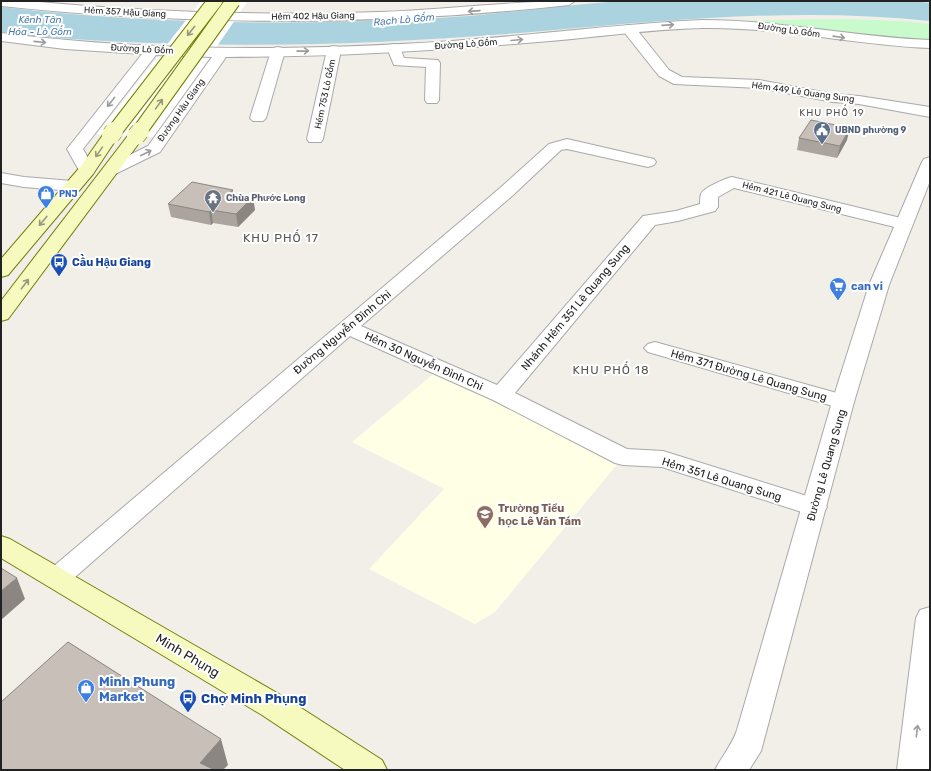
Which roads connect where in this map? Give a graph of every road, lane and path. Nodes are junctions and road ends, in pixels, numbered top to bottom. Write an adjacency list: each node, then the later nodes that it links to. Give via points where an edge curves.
1 (190, 1): 7 (street)
2 (215, 1): 22 (main road, one-way to 22, bridge)
3 (233, 1): 23 (main road, Đường Hậu Giang, one-way to 3, bridge)
4 (569, 1): 6 (street, Hẻm 402 Hậu Giang, one-way to 6, via 459,12 380,16)
5 (1, 2): 7 (street, Hẻm 357 Hậu Giang, via 50,8)
6 (252, 12): 7 (street, Hẻm 357 Hậu Giang)
7 (180, 14)
8 (629, 28): 10 (street, Đường Lò Gốm, one-way to 10, via 745,24); 11 (street, Đường Lò Gốm, one-way to 8, via 518,40); 17 (street, Hẻm 449 Lê Quang Sung, via 664,74 679,81 759,84)
9 (1, 37): 12 (street, Đường Lò Gốm, one-way to 12)
10 (926, 46)
11 (394, 48): 13 (street, Đường Lò Gốm); 16 (street, via 399,62 433,63)
12 (153, 50): 15 (street, Đường Lò Gốm); 22 (street, one-way to 22, via 75,148)
13 (334, 50): 14 (street, Đường Lò Gốm, one-way to 13); 19 (street, Hẻm 753 Lò Gốm)
14 (278, 51): 15 (street, Đường Lò Gốm); 18 (street)
15 (222, 52): 23 (street, Đường Hậu Giang, one-way to 15, via 154,149)
16 (432, 100)
17 (930, 112)
18 (258, 118)
19 (316, 139)
20 (648, 162): 30 (street, Đường Nguyễn Đình Chi, via 568,144 555,147)
21 (930, 162): 27 (street, Đường Lê Quang Sung)
22 (87, 170): 25 (main road)
23 (111, 171): 29 (main road, Đường Hậu Giang, one-way to 23)
24 (1, 178): 25 (street)
25 (73, 186): 28 (main road, one-way to 28)
26 (649, 220): 27 (street, Hẻm 421 Lê Quang Sung, via 678,216 709,207 709,195 732,182); 32 (street, Nhánh Hẻm 351 Lê Quang Sung)
27 (903, 224): 33 (street, Đường Lê Quang Sung, via 879,285)
28 (1, 271)
29 (1, 314)
30 (348, 328): 32 (street, Hẻm 30 Nguyễn Đình Chi); 36 (street, Đường Nguyễn Đình Chi)
31 (655, 348): 33 (street, Hẻm 371 Đường Lê Quang Sung)
32 (501, 394): 34 (street, Hẻm 351 Lê Quang Sung, via 623,457 663,459)
33 (843, 402): 34 (street, Đường Lê Quang Sung)
34 (814, 507): 39 (street, Đường Lê Quang Sung, via 752,730 745,751)
35 (1, 546): 36 (main road, Minh Phụng)
36 (57, 578): 38 (main road, Minh Phụng, via 273,706)
37 (930, 618): 40 (street, one-way to 37)
38 (371, 770)
39 (731, 770)
40 (913, 770)

